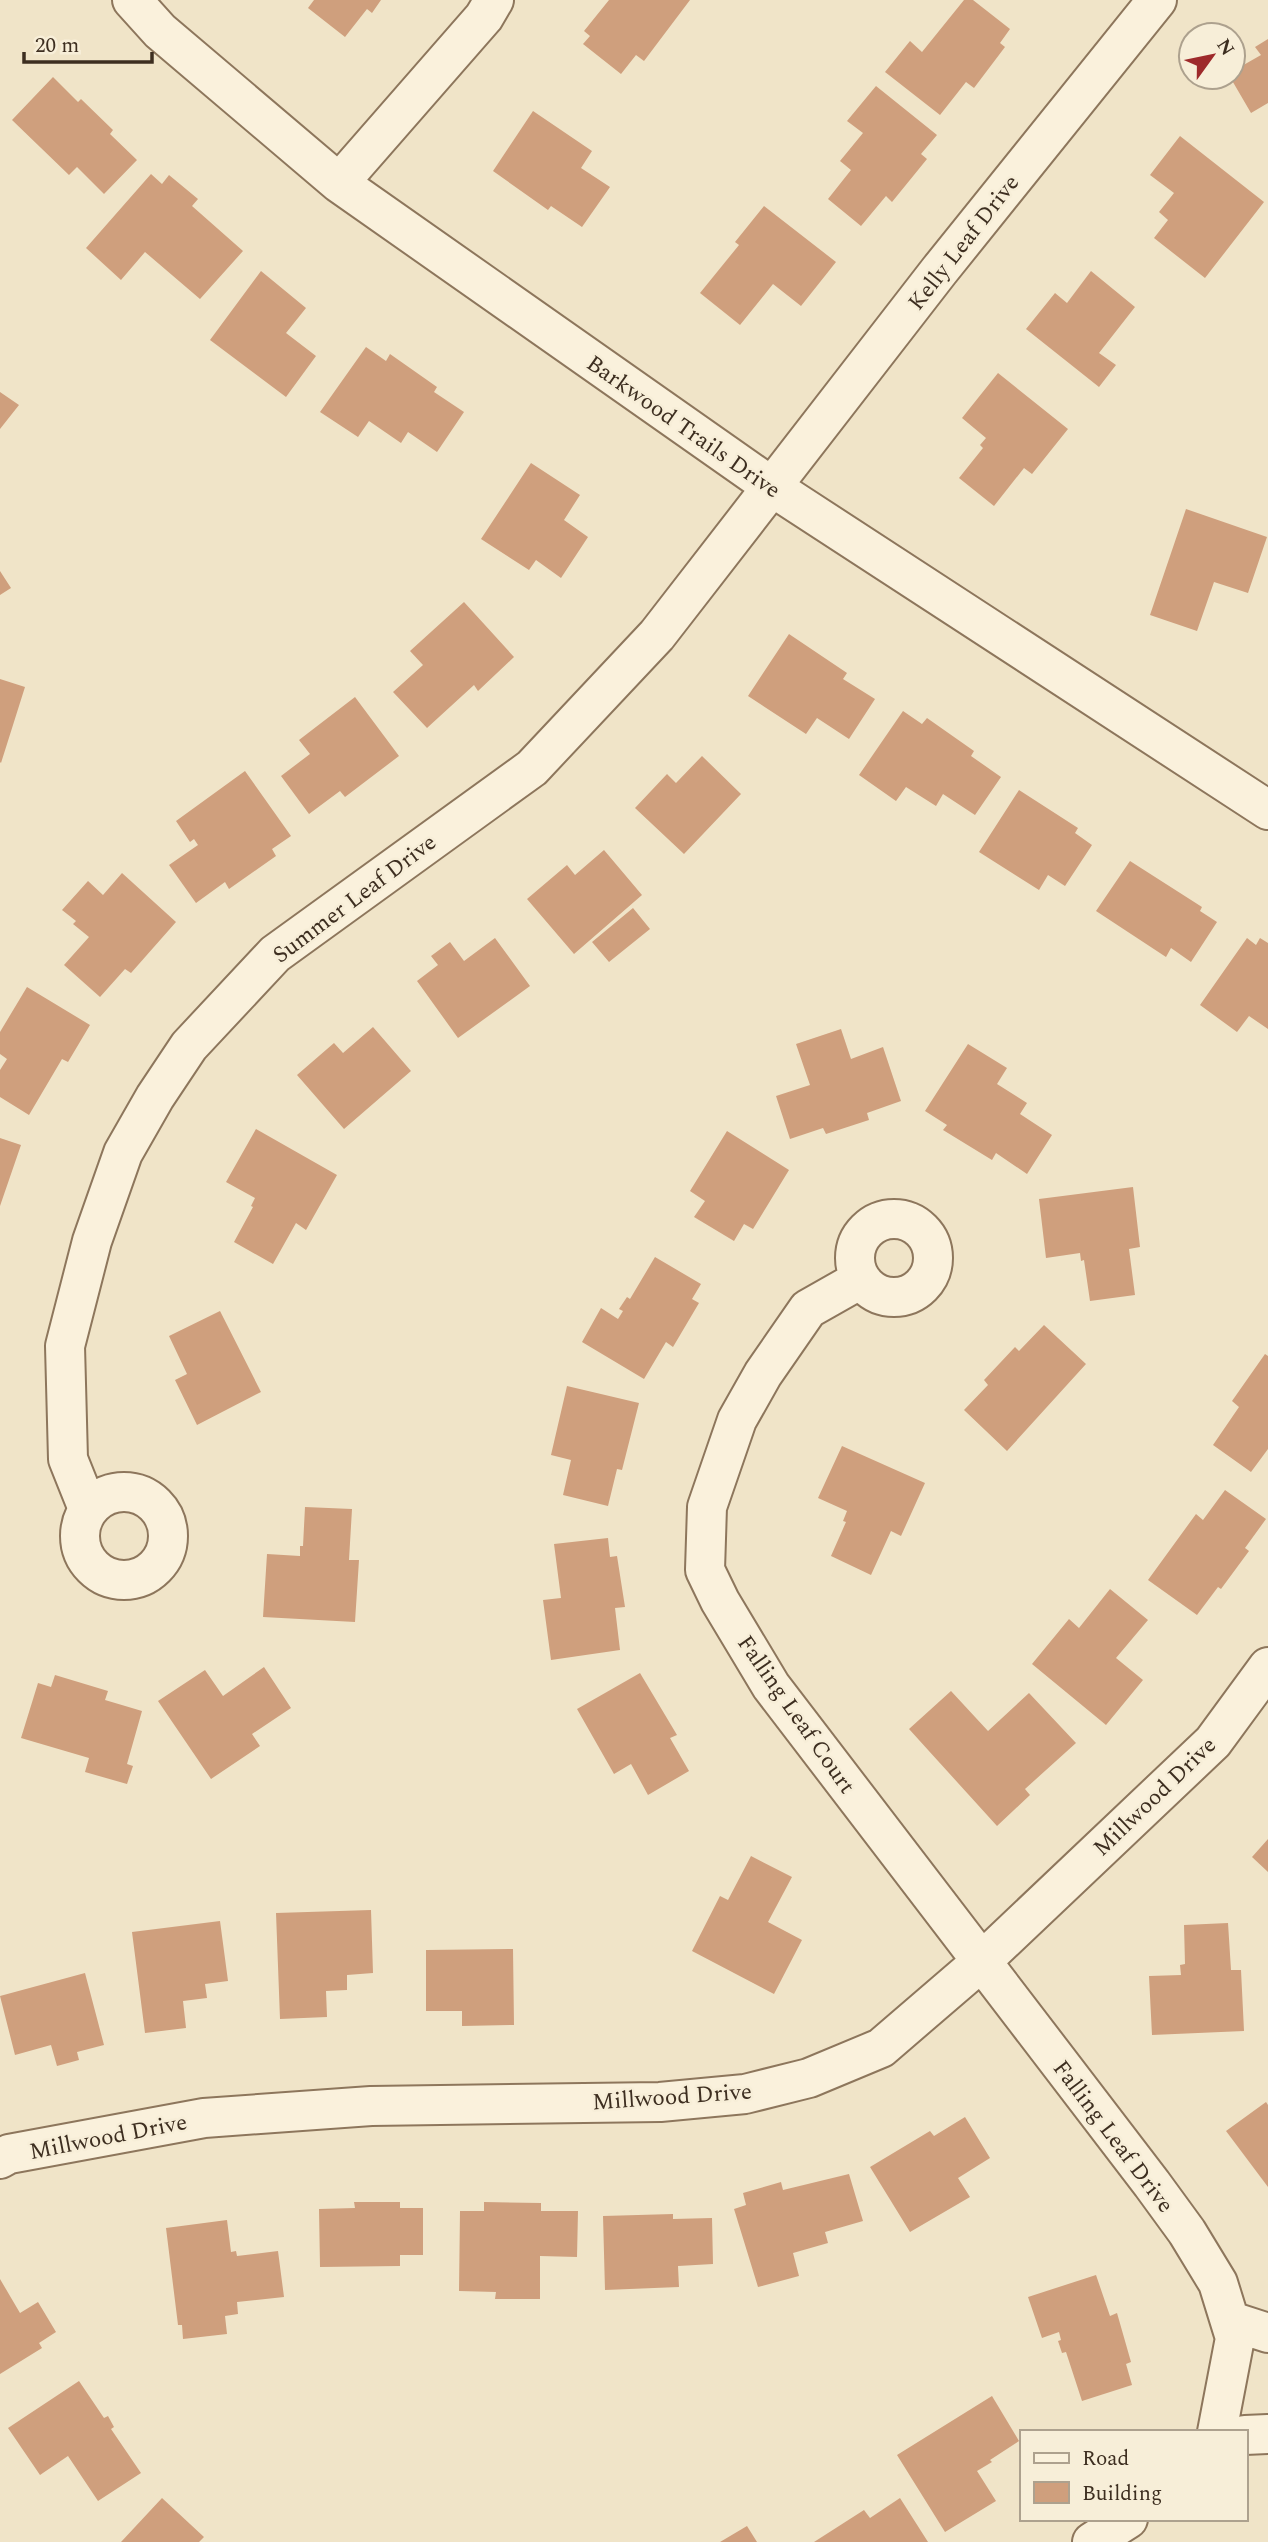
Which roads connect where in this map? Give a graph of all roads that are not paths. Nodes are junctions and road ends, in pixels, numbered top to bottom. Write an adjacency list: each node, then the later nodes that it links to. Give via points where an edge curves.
1 (132, 0): 4 (street, Barkwood Trails Drive, via 160,31)
2 (494, 0): 4 (street)
3 (1157, 0): 5 (street, Kelly Leaf Drive)
4 (339, 183): 5 (street, Barkwood Trails Drive)
5 (772, 487): 6 (street, Barkwood Trails Drive); 8 (street, Summer Leaf Drive, via 657,635 531,768 275,954 182,1056 124,1153 92,1241 65,1346 68,1459)
6 (1266, 803)
7 (861, 1279): 10 (street, Falling Leaf Court, via 808,1309 737,1420 707,1507 705,1570 771,1686)
8 (88, 1508)
9 (1268, 1667): 10 (street, Millwood Drive, via 1213,1742)
10 (981, 1962): 11 (street, Millwood Drive, via 881,2048 809,2078 745,2094 660,2102 371,2106 204,2118); 12 (street, Falling Leaf Drive, via 1187,2232 1218,2283)
11 (0, 2158)
12 (1231, 2321): 13 (street); 14 (street, Falling Leaf Drive, via 1235,2338)
13 (1268, 2333)
14 (1227, 2430)
15 (1247, 2433): 16 (street, Falling Leaf Drive)
16 (1268, 2434)
17 (1125, 2521): 18 (street)
18 (1093, 2542)

